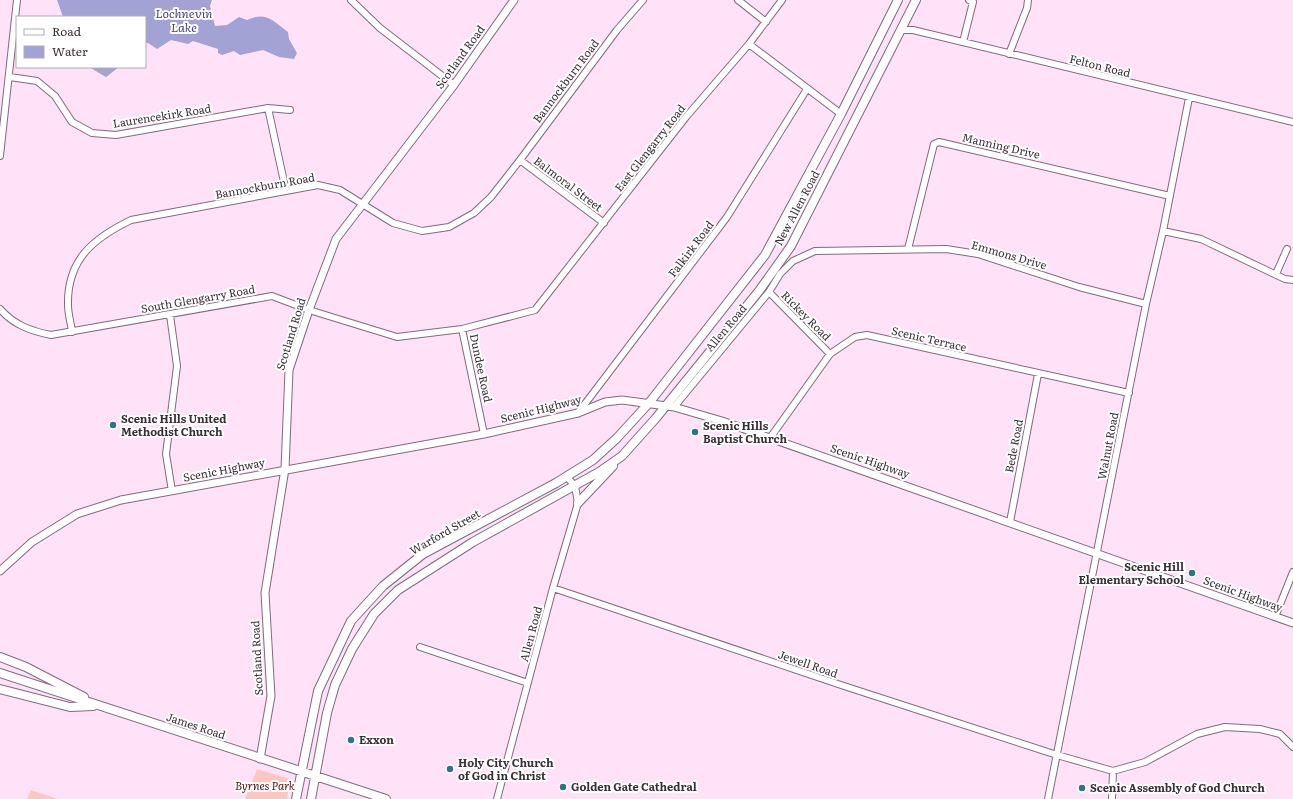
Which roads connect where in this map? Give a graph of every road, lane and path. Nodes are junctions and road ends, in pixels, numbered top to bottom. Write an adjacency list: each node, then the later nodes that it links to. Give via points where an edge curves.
1 (17, 0): 16 (street)
2 (352, 0): 17 (street, via 380,28)
3 (514, 0): 17 (street, Scotland Road)
4 (643, 0): 25 (street, Bannockburn Road, via 617,30)
5 (738, 0): 11 (street)
6 (782, 0): 11 (street, East Glengarry Road)
7 (898, 0): 22 (main road, New Allen Road)
8 (916, 0): 12 (main road, New Allen Road)
9 (970, 0): 13 (street, via 973,2)
10 (1028, 0): 15 (street)
11 (766, 22): 14 (street, East Glengarry Road)
12 (902, 30): 13 (street, Felton Road, via 913,30); 48 (main road, New Allen Road, via 791,246)
13 (963, 42): 15 (street, Felton Road)
14 (749, 44): 18 (street); 29 (street, East Glengarry Road, via 686,117)
15 (1009, 54): 19 (street, Felton Road)
16 (10, 77): 20 (street, Laurencekirk Road, via 38,81 55,96 72,122 92,133 116,135); 24 (street)
17 (454, 85): 28 (street, Scotland Road)
18 (807, 89): 22 (street); 49 (street, Falkirk Road, via 727,217)
19 (1189, 98): 23 (street, Felton Road); 27 (street, Walnut Road)
20 (268, 108): 21 (street, Laurencekirk Road); 26 (street)
21 (290, 110)
22 (841, 114): 47 (main road, New Allen Road, via 765,255)
23 (1293, 122)
24 (0, 156)
25 (520, 160): 28 (street, Bannockburn Road, via 474,213 449,227 422,231 394,223); 29 (street, Balmoral Street)
26 (286, 191): 28 (street, Bannockburn Road, via 318,185 340,190); 43 (street, Bannockburn Road, via 131,220 109,231 86,249 73,274 68,304)
27 (1170, 196): 30 (street, Walnut Road); 31 (street, Manning Drive, via 939,142 934,144)
28 (363, 205): 39 (street, Scotland Road, via 336,239)
29 (604, 223): 40 (street, East Glengarry Road)
30 (1164, 231): 34 (street, via 1201,239); 37 (street, Walnut Road)
31 (908, 249): 33 (street, Emmons Drive, via 815,251); 37 (street, Emmons Drive, via 946,249 978,254 1079,287)
32 (1287, 249): 34 (street)
33 (793, 261): 36 (street, Allen Road, via 780,274)
34 (1276, 274): 35 (street)
35 (1293, 280)
36 (769, 292): 44 (street, Rickey Road); 48 (street, Allen Road)
37 (1146, 304): 46 (street, Walnut Road)
38 (0, 309): 43 (street, South Glengarry Road, via 7,317 31,331 51,335)
39 (309, 310): 41 (street, South Glengarry Road, via 272,296); 42 (street, South Glengarry Road, via 397,337); 53 (street, Scotland Road, via 289,370)
40 (535, 310): 42 (street, South Glengarry Road)
41 (170, 315): 43 (street, South Glengarry Road); 56 (street, via 177,366 166,454)
42 (462, 329): 50 (street, Dundee Road)
43 (72, 332)
44 (830, 354): 45 (street, Scenic Terrace, via 855,337 867,336); 51 (street, Scenic Terrace)
45 (1038, 374): 46 (street, Scenic Terrace); 58 (street, Bede Road)
46 (1128, 393): 59 (street, Walnut Road)
47 (648, 403): 48 (street, Scenic Highway); 49 (street, Scenic Highway, via 622,400 606,402); 54 (main road, Warford Street, via 593,460)
48 (670, 406): 51 (street, Scenic Highway); 52 (main road, Warford Street)
49 (578, 413): 50 (street, Scenic Highway)
50 (484, 434): 53 (street, Scenic Highway)
51 (770, 438): 58 (street, Scenic Highway)
52 (622, 456): 55 (main road, Warford Street); 57 (main road)
53 (285, 469): 56 (street, Scenic Highway); 73 (street, Scotland Road, via 264,593 271,696)
54 (567, 477): 55 (street); 75 (main road, Warford Street, via 422,554 383,586 351,621 318,691)
55 (575, 486): 57 (street, Allen Road); 76 (main road, Warford Street, via 473,542 398,590 374,614 352,649 335,685)
56 (172, 491): 60 (street, Scenic Highway, via 121,500 77,514 32,542)
57 (578, 503): 62 (street, Allen Road)
58 (1010, 522): 59 (street, Scenic Highway)
59 (1097, 553): 63 (street, Scenic Highway); 72 (street, Walnut Road)
60 (0, 571)
61 (1293, 572): 63 (street)
62 (553, 588): 68 (street, Allen Road); 72 (street, Jewell Road)
63 (1275, 617): 64 (street, Scenic Highway)
64 (1293, 623)
65 (420, 648): 68 (street)
66 (0, 657): 70 (main road, via 26,666 60,683)
67 (0, 673): 70 (main road, James Road)
68 (528, 683): 80 (street, Allen Road)
69 (0, 689): 70 (main road, via 70,707)
70 (98, 706): 73 (main road, James Road)
71 (1293, 746): 74 (street, via 1280,734 1260,729 1225,727 1197,734 1145,762)
72 (1057, 755): 74 (street, Jewell Road); 81 (street, Walnut Road)
73 (260, 759): 75 (main road, James Road)
74 (1113, 770): 82 (street)
75 (302, 771): 76 (main road, James Road); 77 (main road, Warford Street)
76 (314, 775): 78 (main road, Warford Street); 79 (main road, James Road)
77 (296, 799)
78 (311, 799)
79 (386, 799)
80 (497, 799)
81 (1048, 799)
82 (1112, 799)

